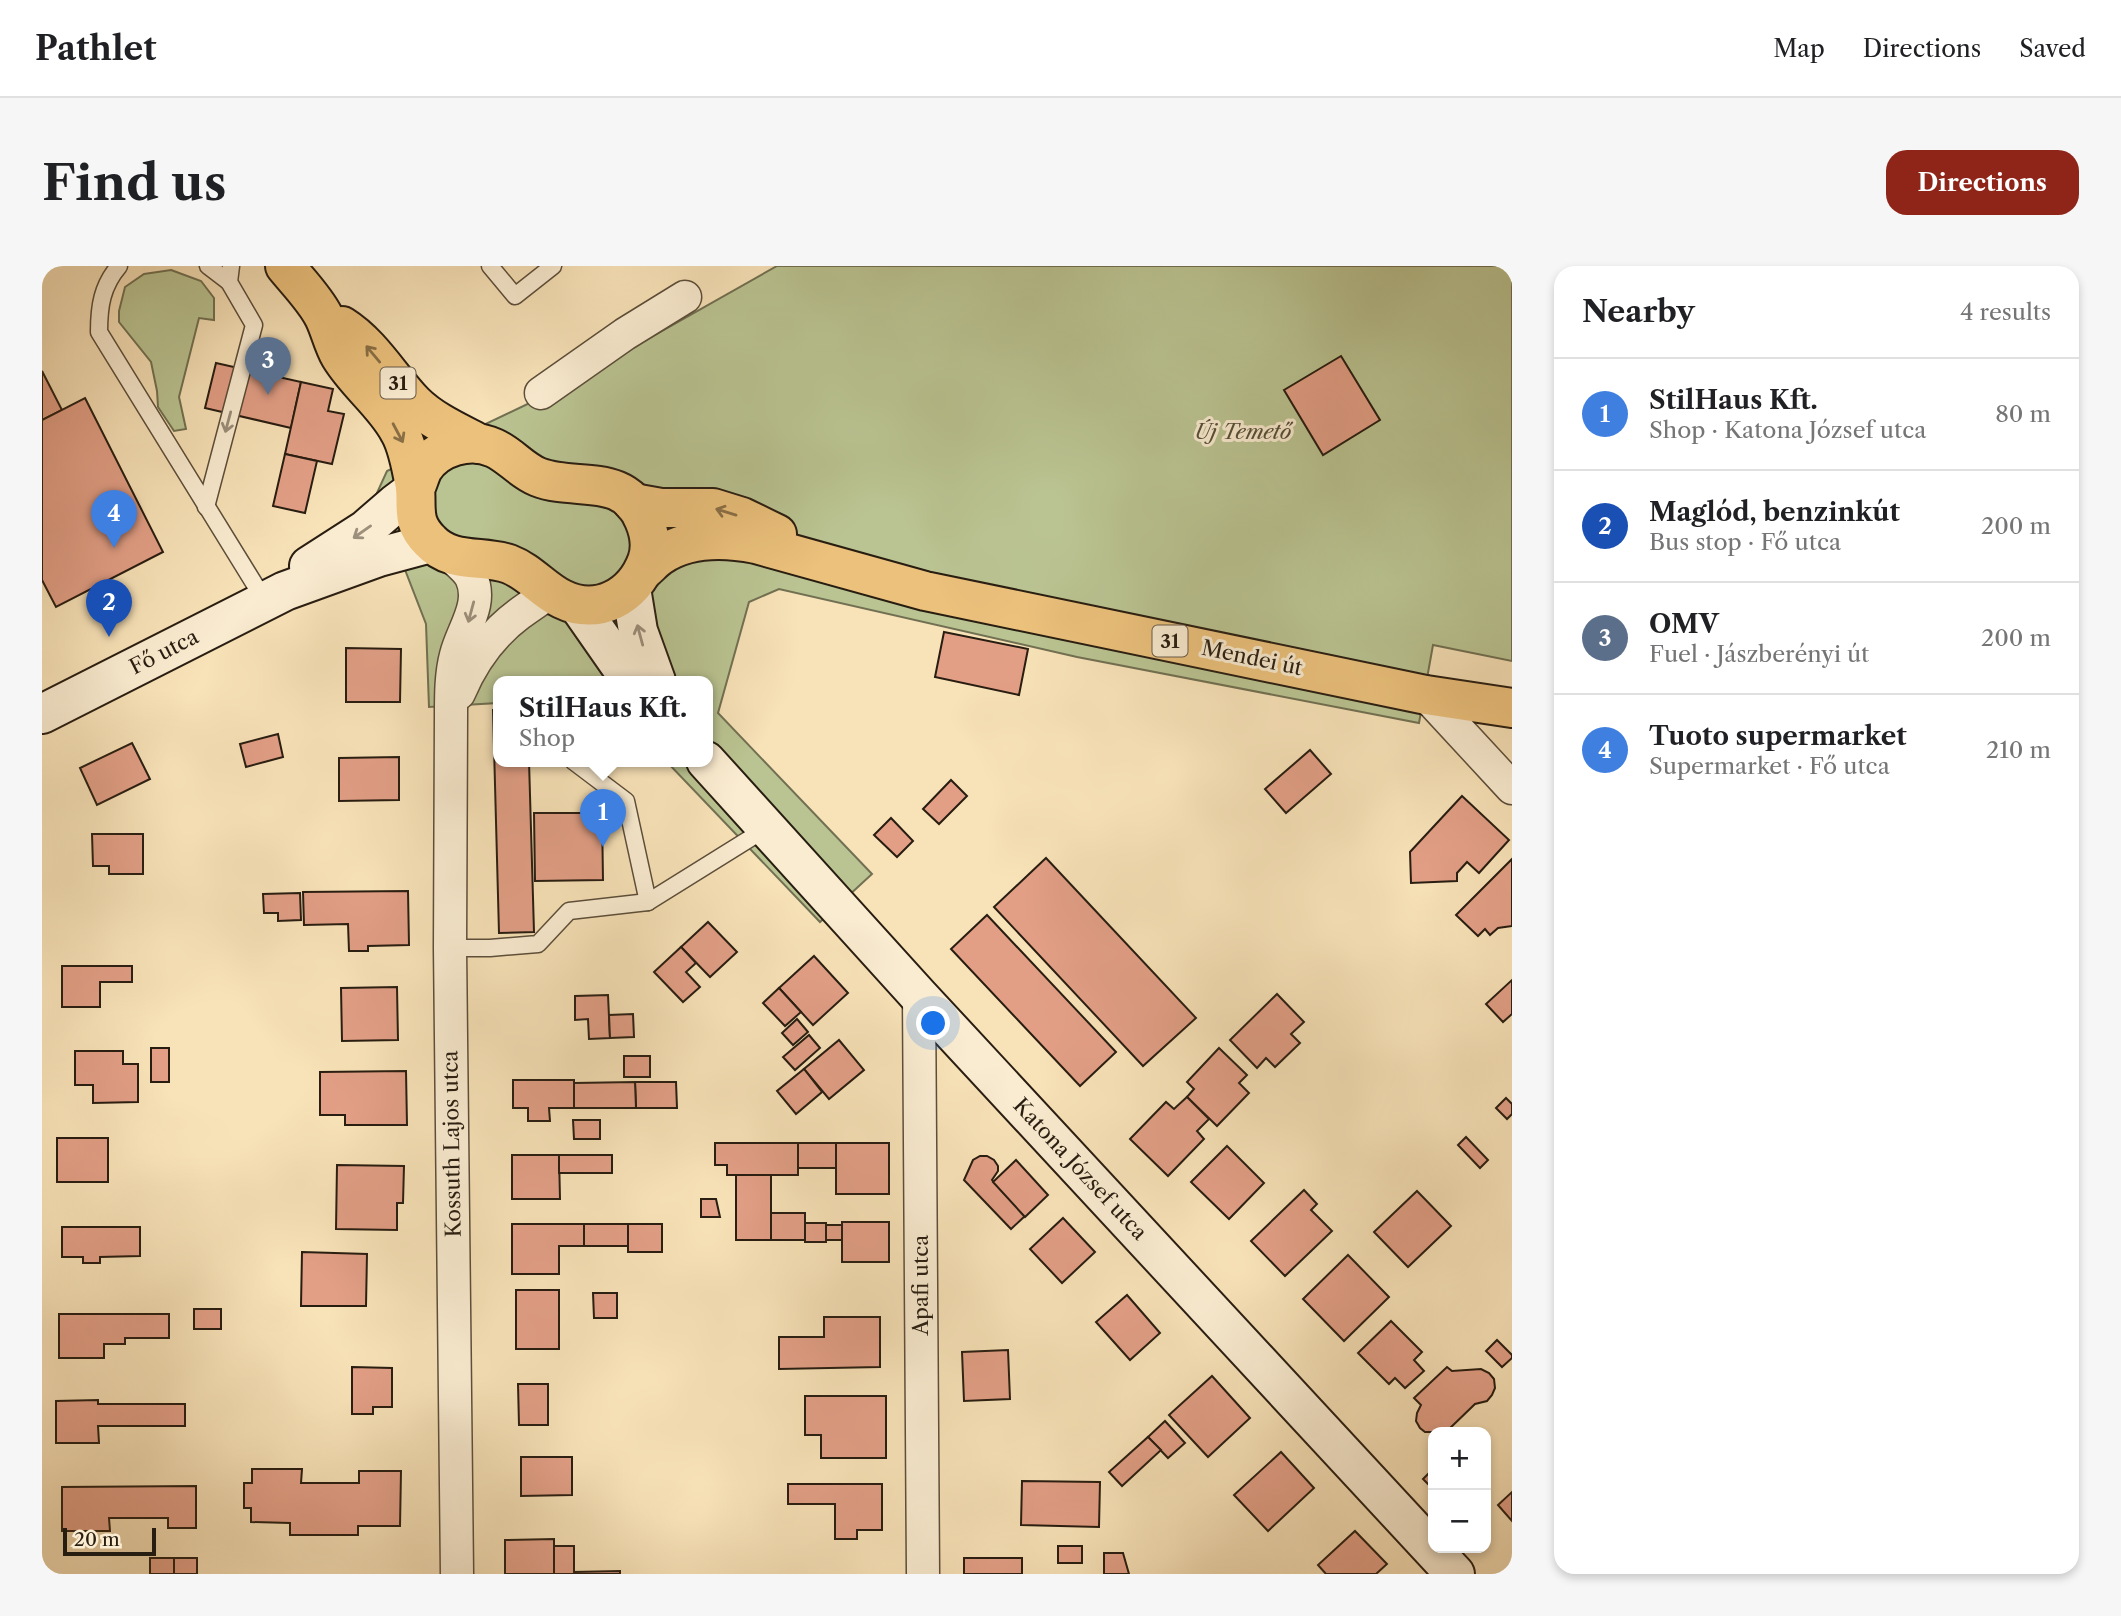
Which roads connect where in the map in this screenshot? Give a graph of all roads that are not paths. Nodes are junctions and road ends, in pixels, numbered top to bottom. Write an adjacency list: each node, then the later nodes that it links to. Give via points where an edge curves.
1 (119, 266): 13 (lane, via 102,293 99,332)
2 (208, 266): 6 (lane)
3 (285, 266): 8 (main road, 31)
4 (490, 266): 5 (lane, via 514,296)
5 (552, 266)
6 (230, 274): 13 (lane, one-way to 13, via 254,325)
7 (685, 297): 9 (street)
8 (323, 314): 10 (main road, 31, one-way to 8, via 415,404 358,336); 11 (main road, 31, one-way to 11, via 340,356 400,431)
9 (541, 393)
10 (480, 444): 11 (main road, via 461,444 435,456 423,469); 12 (main road, 31, via 505,454 536,476 566,484 599,484 616,489)
11 (415, 489): 14 (main road, 31, via 415,513 424,534); 17 (main road, Fő utca, one-way to 17)
12 (632, 503): 15 (main road, 31, one-way to 12, via 733,514 713,508); 16 (main road, via 642,514 649,536 650,552)
13 (206, 507): 17 (lane)
14 (440, 549): 17 (main road, Fő utca, via 379,557); 18 (main road, via 468,559 506,563); 24 (street, Kossuth Lajos utca, one-way to 24, via 471,575 475,598 456,653)
15 (830, 565): 16 (main road, 31, via 756,544 709,540 661,555); 21 (main road, Mendei út / 31, via 925,591)
16 (637, 579): 18 (main road, 31, via 607,603); 20 (main road, one-way to 16, via 638,631)
17 (275, 596): 23 (main road, Fő utca)
18 (565, 598): 19 (main road); 24 (street, Kossuth Lajos utca, via 518,615 499,632 475,659)
19 (627, 676)
20 (654, 676)
21 (1426, 695): 22 (main road, Mendei út / 31); 27 (street)
22 (1512, 708)
23 (42, 714)
24 (451, 714): 30 (street, Kossuth Lajos utca)
25 (581, 767): 29 (lane, via 626,801)
26 (712, 767): 28 (main road, Katona József utca)
27 (1512, 788)
28 (763, 823): 29 (lane, via 754,836); 31 (main road, Katona József utca)
29 (649, 902): 30 (lane, via 569,911 538,944)
30 (450, 948): 32 (street, Kossuth Lajos utca)
31 (919, 996): 33 (street, Apafi utca); 34 (main road, Katona József utca)
32 (457, 1574)
33 (923, 1574)
34 (1455, 1574)

